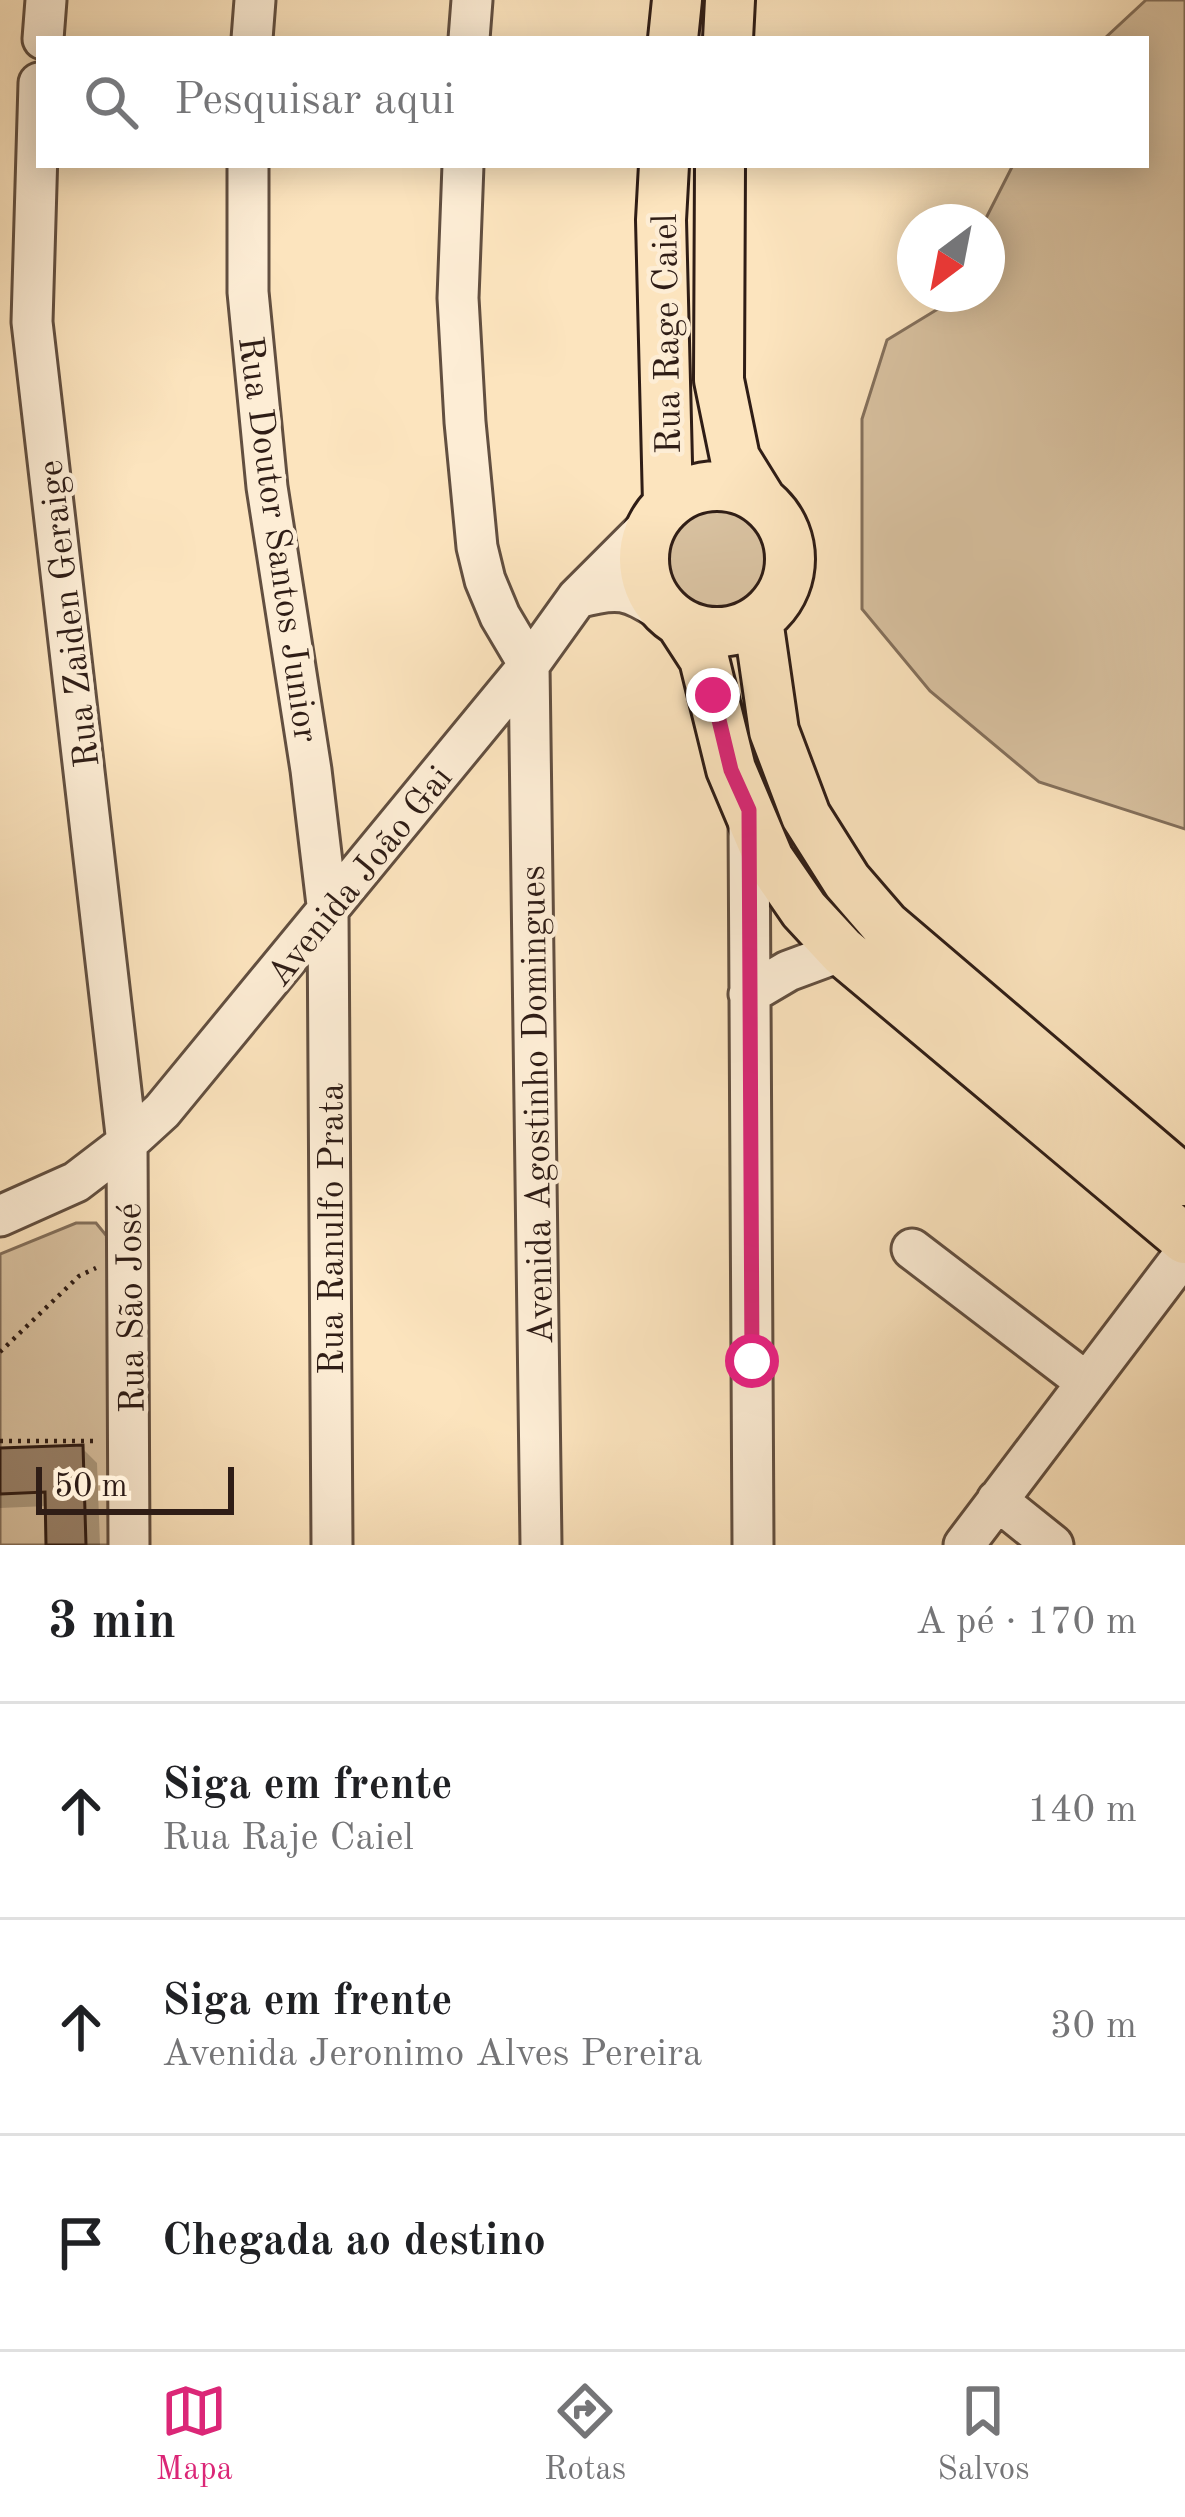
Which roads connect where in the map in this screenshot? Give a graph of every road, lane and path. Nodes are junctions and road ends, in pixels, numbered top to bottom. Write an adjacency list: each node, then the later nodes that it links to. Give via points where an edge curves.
1 (46, 0): 6 (street)
2 (256, 0): 7 (street)
3 (472, 0): 8 (street)
4 (677, 0): 9 (main road)
5 (730, 0): 10 (main road)
6 (43, 36)
7 (252, 36)
8 (470, 36)
9 (673, 36)
10 (728, 36)
11 (37, 168): 26 (street, Rua Zaiden Geraige, via 32,322)
12 (248, 168): 23 (street, Rua Doutor Santos Junior, via 248,292 266,487)
13 (464, 168): 21 (street, via 458,298 477,547 500,616)
14 (664, 168): 17 (main road, Rua Rage Caiel)
15 (720, 168): 16 (main road, via 719,380 735,458)
16 (761, 500): 17 (main road, via 714,485 689,490); 20 (main road, via 777,517 790,560 787,584)
17 (660, 513): 18 (street, Avenida João Gai); 19 (main road, via 644,547 644,572)
18 (577, 598): 19 (street, via 625,591); 21 (street, Avenida João Gai)
19 (675, 619): 20 (main road, via 720,632); 22 (main road, via 704,658)
20 (758, 620): 27 (main road, via 774,731 806,816 847,880 885,925)
21 (529, 665): 23 (street, Avenida João Gai); 40 (street, Avenida Agostinho Domingues)
22 (749, 810): 24 (main road, via 770,859); 25 (street)
23 (328, 913): 26 (street, Avenida João Gai); 39 (street, Rua Ranulfo Prata)
24 (842, 951): 25 (street); 29 (main road)
25 (749, 994): 41 (street)
26 (127, 1143): 28 (street, Avenida João Gai, via 76,1182); 31 (street, Rua São José)
27 (1185, 1181)
28 (0, 1216)
29 (1185, 1239)
30 (912, 1249): 34 (street)
31 (128, 1252): 33 (path, via 79,1276); 36 (street, Rua São José)
32 (1185, 1253): 34 (street)
33 (0, 1352)
34 (1086, 1382): 37 (street)
35 (0, 1441): 36 (path)
36 (130, 1441): 38 (street, Rua São José)
37 (997, 1500): 42 (street); 43 (street)
38 (129, 1545)
39 (332, 1545)
40 (541, 1545)
41 (753, 1545)
42 (964, 1545)
43 (1053, 1545)

